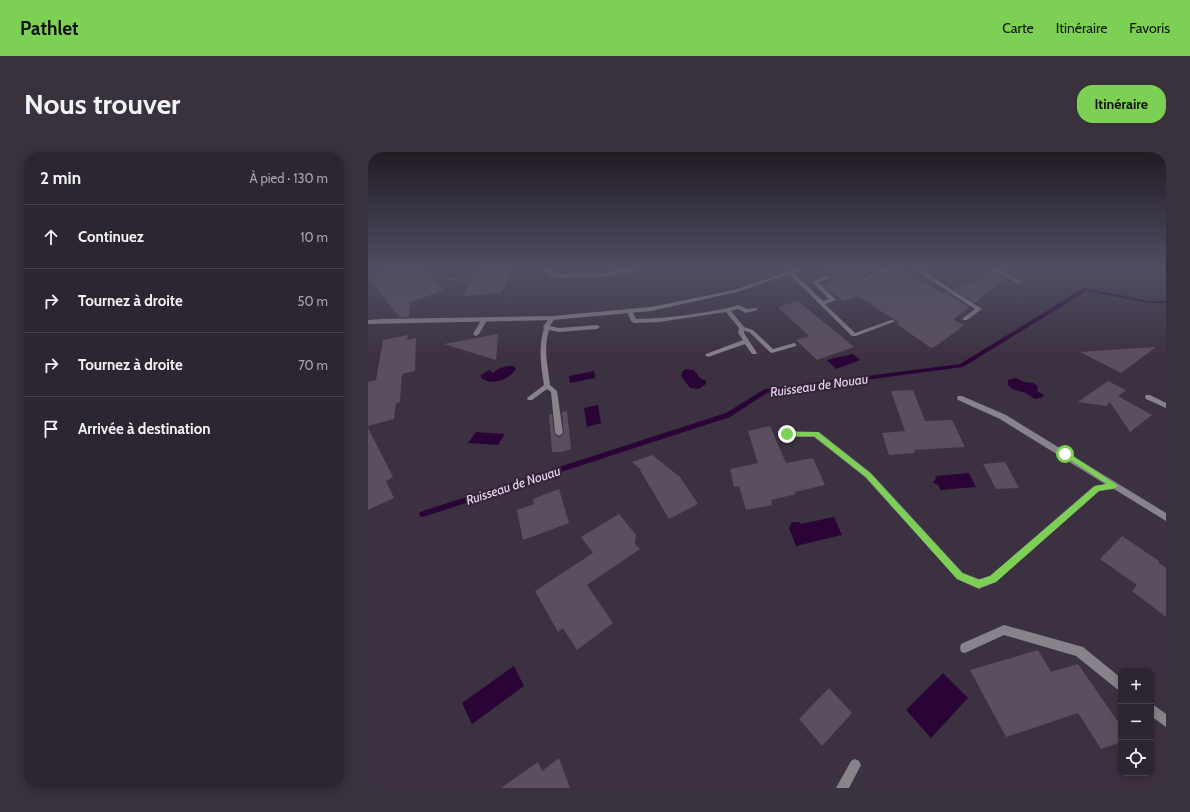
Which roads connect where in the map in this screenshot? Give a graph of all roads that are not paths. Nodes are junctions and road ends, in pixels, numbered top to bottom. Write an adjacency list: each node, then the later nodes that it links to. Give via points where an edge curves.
1 (704, 298): 8 (street)
2 (816, 298): 5 (street)
3 (831, 298): 5 (street, via 833,300)
4 (960, 298): 10 (street, via 978,309)
5 (821, 303): 12 (street, via 854,335)
6 (755, 309): 7 (street, via 746,311 739,307)
7 (727, 310): 8 (street, via 634,321); 16 (street)
8 (630, 312): 9 (street)
9 (552, 318): 11 (street); 14 (street)
10 (965, 319)
11 (484, 320): 13 (street); 17 (street)
12 (893, 321)
13 (368, 322)
14 (546, 327): 15 (street, via 559,330); 22 (street, via 542,346)
15 (597, 327)
16 (742, 328): 18 (street, via 741,333); 19 (street, via 751,331 772,351)
17 (476, 334)
18 (746, 341): 20 (street); 21 (street)
19 (794, 345)
20 (754, 353)
21 (708, 355)
22 (546, 386): 24 (street); 27 (street, via 554,391)
23 (1148, 397): 26 (street)
24 (530, 398)
25 (960, 398): 29 (street, via 1003,417)
26 (1166, 406)
27 (559, 433)
28 (787, 434): 29 (street, via 816,434 868,475 960,576 978,584 993,579 1097,488)
29 (1115, 486): 30 (street)
30 (1166, 518)
31 (965, 648): 32 (street, via 1004,630 1079,651)
32 (1118, 683)
33 (1154, 712): 34 (street)
34 (1166, 722)
35 (855, 765): 36 (street)
36 (842, 788)

